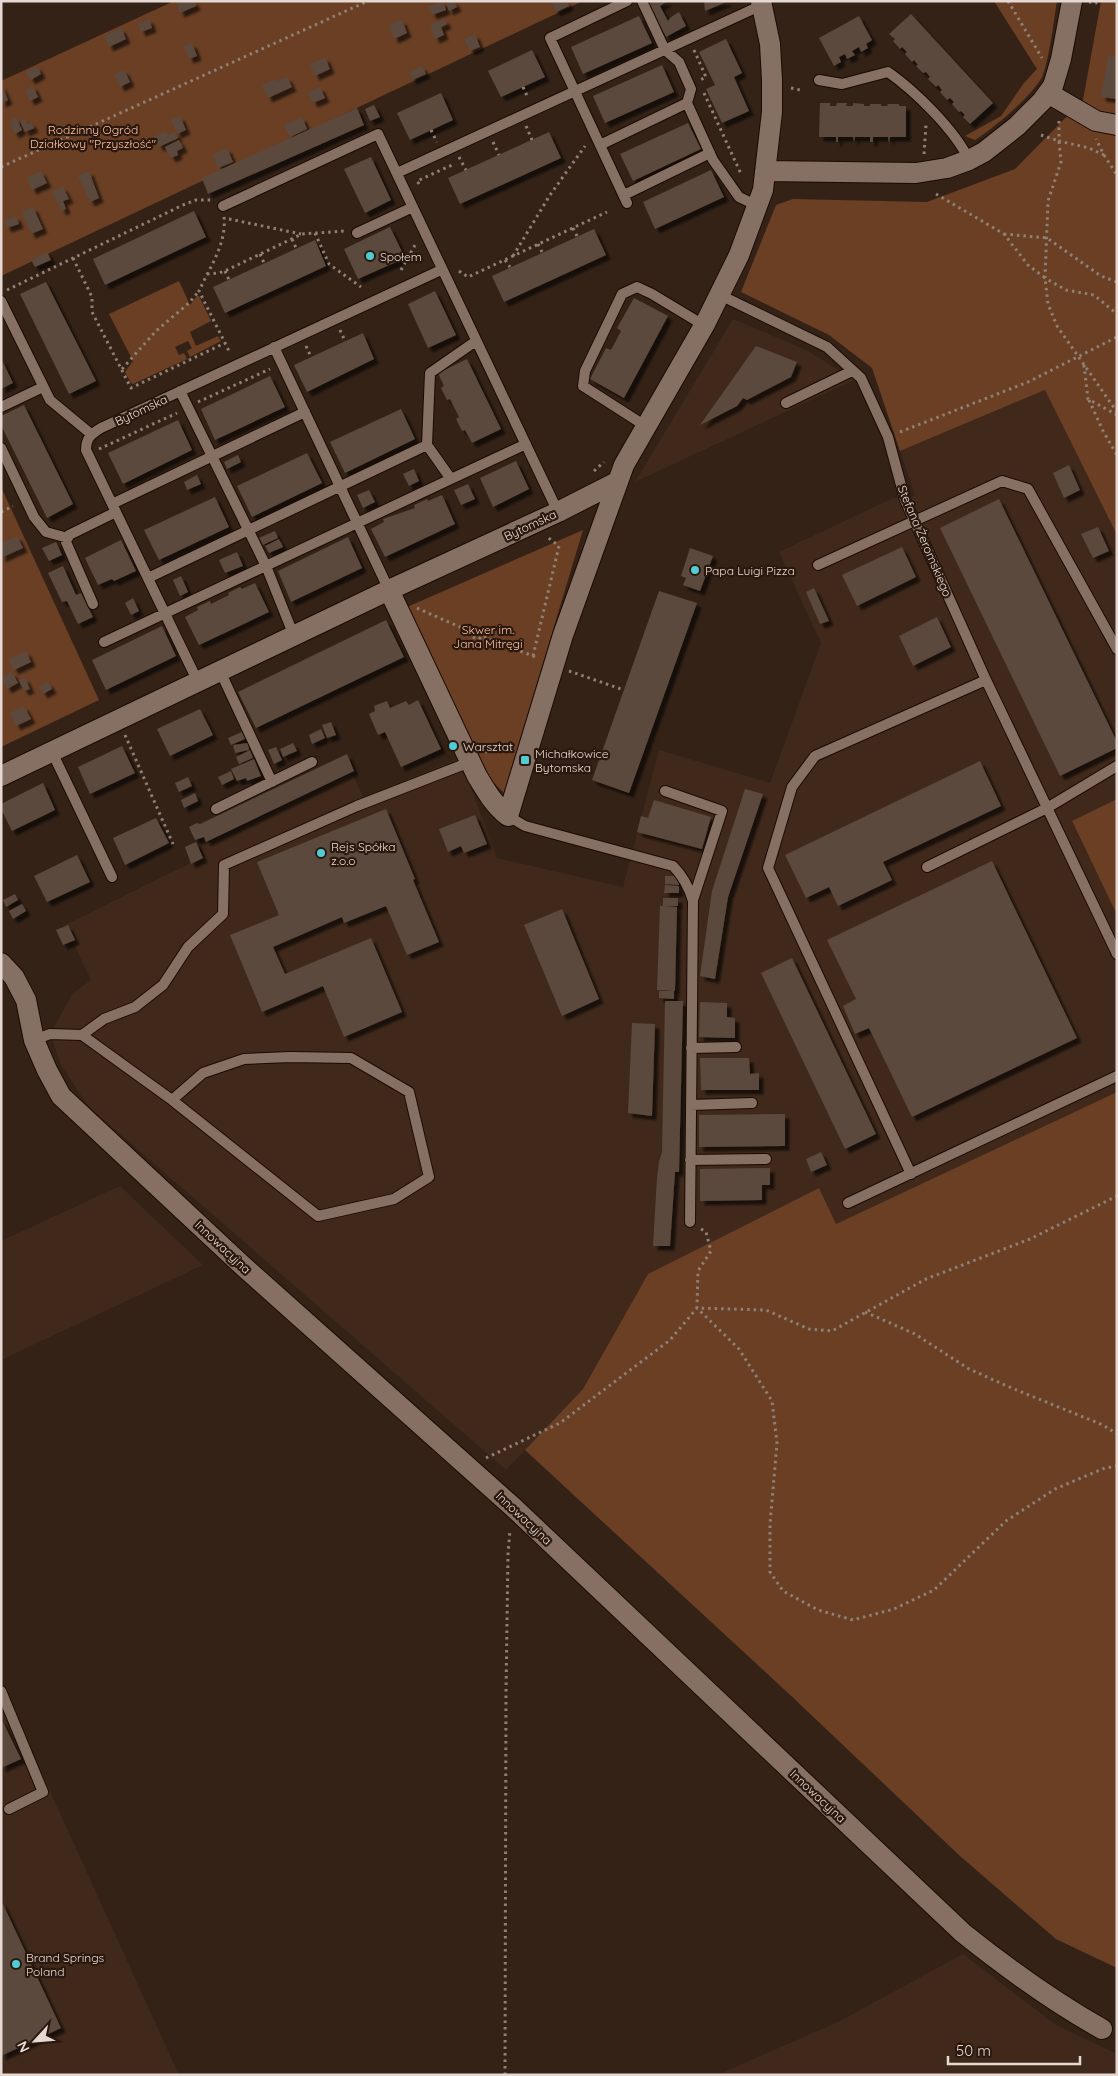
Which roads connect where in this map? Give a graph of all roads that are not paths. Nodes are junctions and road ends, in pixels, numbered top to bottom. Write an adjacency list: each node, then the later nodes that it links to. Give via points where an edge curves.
1 (627, 1): 7 (lane, via 550,38)
2 (642, 1): 5 (lane)
3 (1072, 1): 8 (street, via 1059,68)
4 (762, 3): 5 (lane); 14 (street, via 770,44 772,80)
5 (665, 50): 7 (lane); 9 (lane, via 678,62 691,89)
6 (819, 80): 13 (lane, via 842,84 888,72 906,84 958,140)
7 (575, 92): 11 (lane); 15 (lane)
8 (1048, 93): 10 (street, via 1096,121); 13 (street, via 1001,140)
9 (686, 103): 11 (lane); 12 (lane)
10 (1117, 125)
11 (600, 145): 12 (lane, via 626,199)
12 (710, 153): 16 (lane, via 739,197)
13 (969, 160): 14 (street, via 947,168 916,173)
14 (766, 171): 16 (street, via 763,190)
15 (397, 173): 17 (lane, via 378,134); 18 (lane)
16 (752, 204): 21 (street, via 739,255)
17 (223, 206)
18 (413, 207): 19 (lane); 20 (lane)
19 (357, 233)
20 (441, 270): 24 (lane); 25 (lane, Bytomska)
21 (720, 295): 23 (street); 26 (lane, Stefana Żeromskiego, via 827,347)
22 (6, 300): 27 (lane)
23 (704, 326): 32 (street); 32 (lane, via 636,287 622,294 585,370 583,386)
24 (476, 341): 34 (lane); 35 (lane, via 430,373)
25 (274, 347): 28 (lane, Bytomska); 31 (lane)
26 (852, 371): 29 (lane); 43 (lane, Stefana Żeromskiego, via 861,378 888,437 905,500)
27 (43, 387): 30 (lane); 33 (lane, via 50,400)
28 (180, 391): 33 (lane, Bytomska); 37 (lane)
29 (786, 403)
30 (1, 407)
31 (305, 412): 37 (lane); 40 (lane)
32 (647, 426): 39 (street, via 624,464)
33 (91, 434): 41 (lane, via 86,450)
34 (526, 444): 38 (lane); 42 (lane)
35 (427, 445): 38 (lane); 40 (lane)
36 (1, 448): 46 (lane, via 34,517 46,532)
37 (212, 456): 41 (lane); 45 (lane)
38 (451, 480): 44 (lane)
39 (618, 482): 42 (street, Bytomska); 68 (street, via 554,664)
40 (341, 488): 44 (lane); 45 (lane)
41 (114, 508): 46 (lane); 49 (lane)
42 (558, 512): 50 (street, Bytomska)
43 (914, 520): 48 (lane); 55 (lane, via 1002,481 1028,489); 57 (lane, Stefana Żeromskiego)
44 (357, 523): 47 (lane); 50 (lane)
45 (249, 531): 47 (lane); 49 (lane)
46 (68, 538): 51 (lane, via 66,542)
47 (266, 566): 52 (lane); 53 (lane)
48 (818, 566)
49 (148, 578): 52 (lane)
50 (389, 590): 53 (street, Bytomska); 60 (street)
51 (93, 604)
52 (165, 613): 54 (lane); 58 (lane)
53 (294, 636): 56 (street, Bytomska)
54 (104, 642)
55 (1117, 649)
56 (220, 671): 58 (street, Bytomska); 64 (lane)
57 (986, 680): 66 (lane, Stefana Żeromskiego); 84 (lane, via 815,756 792,787 768,868)
58 (198, 682): 59 (street, Bytomska)
59 (52, 752): 63 (street, Bytomska); 70 (lane)
60 (469, 759): 68 (street, via 488,795); 74 (lane, via 224,865 223,914 188,947 164,985 135,1007 104,1019)
61 (312, 762): 64 (lane)
62 (1117, 766): 66 (lane)
63 (1, 776)
64 (272, 782): 67 (lane)
65 (665, 791): 71 (lane, via 722,811)
66 (1047, 808): 69 (lane); 72 (lane, Stefana Żeromskiego)
67 (216, 809)
68 (508, 816): 71 (lane, via 525,826 674,866 689,888)
69 (927, 867)
70 (112, 877)
71 (693, 901): 76 (lane)
72 (1117, 954)
73 (1, 963): 75 (street, Innowacyjna, via 14,977 26,1000)
74 (82, 1035): 75 (lane, via 50,1034); 79 (lane)
75 (34, 1040): 89 (street, Innowacyjna, via 61,1096 243,1266 512,1507 963,1933 1062,2007)
76 (691, 1048): 77 (lane); 81 (lane)
77 (736, 1048)
78 (1117, 1076): 84 (lane)
79 (172, 1100): 79 (lane, via 318,1216 394,1199 429,1177 409,1092 352,1058 244,1059 203,1073)
80 (752, 1103): 81 (lane)
81 (691, 1104): 83 (lane)
82 (766, 1159): 83 (lane)
83 (690, 1160): 86 (lane)
84 (911, 1174): 85 (lane)
85 (848, 1203)
86 (690, 1222)
87 (1, 1691): 88 (lane, via 43,1792)
88 (9, 1810)
89 (1102, 2029)

